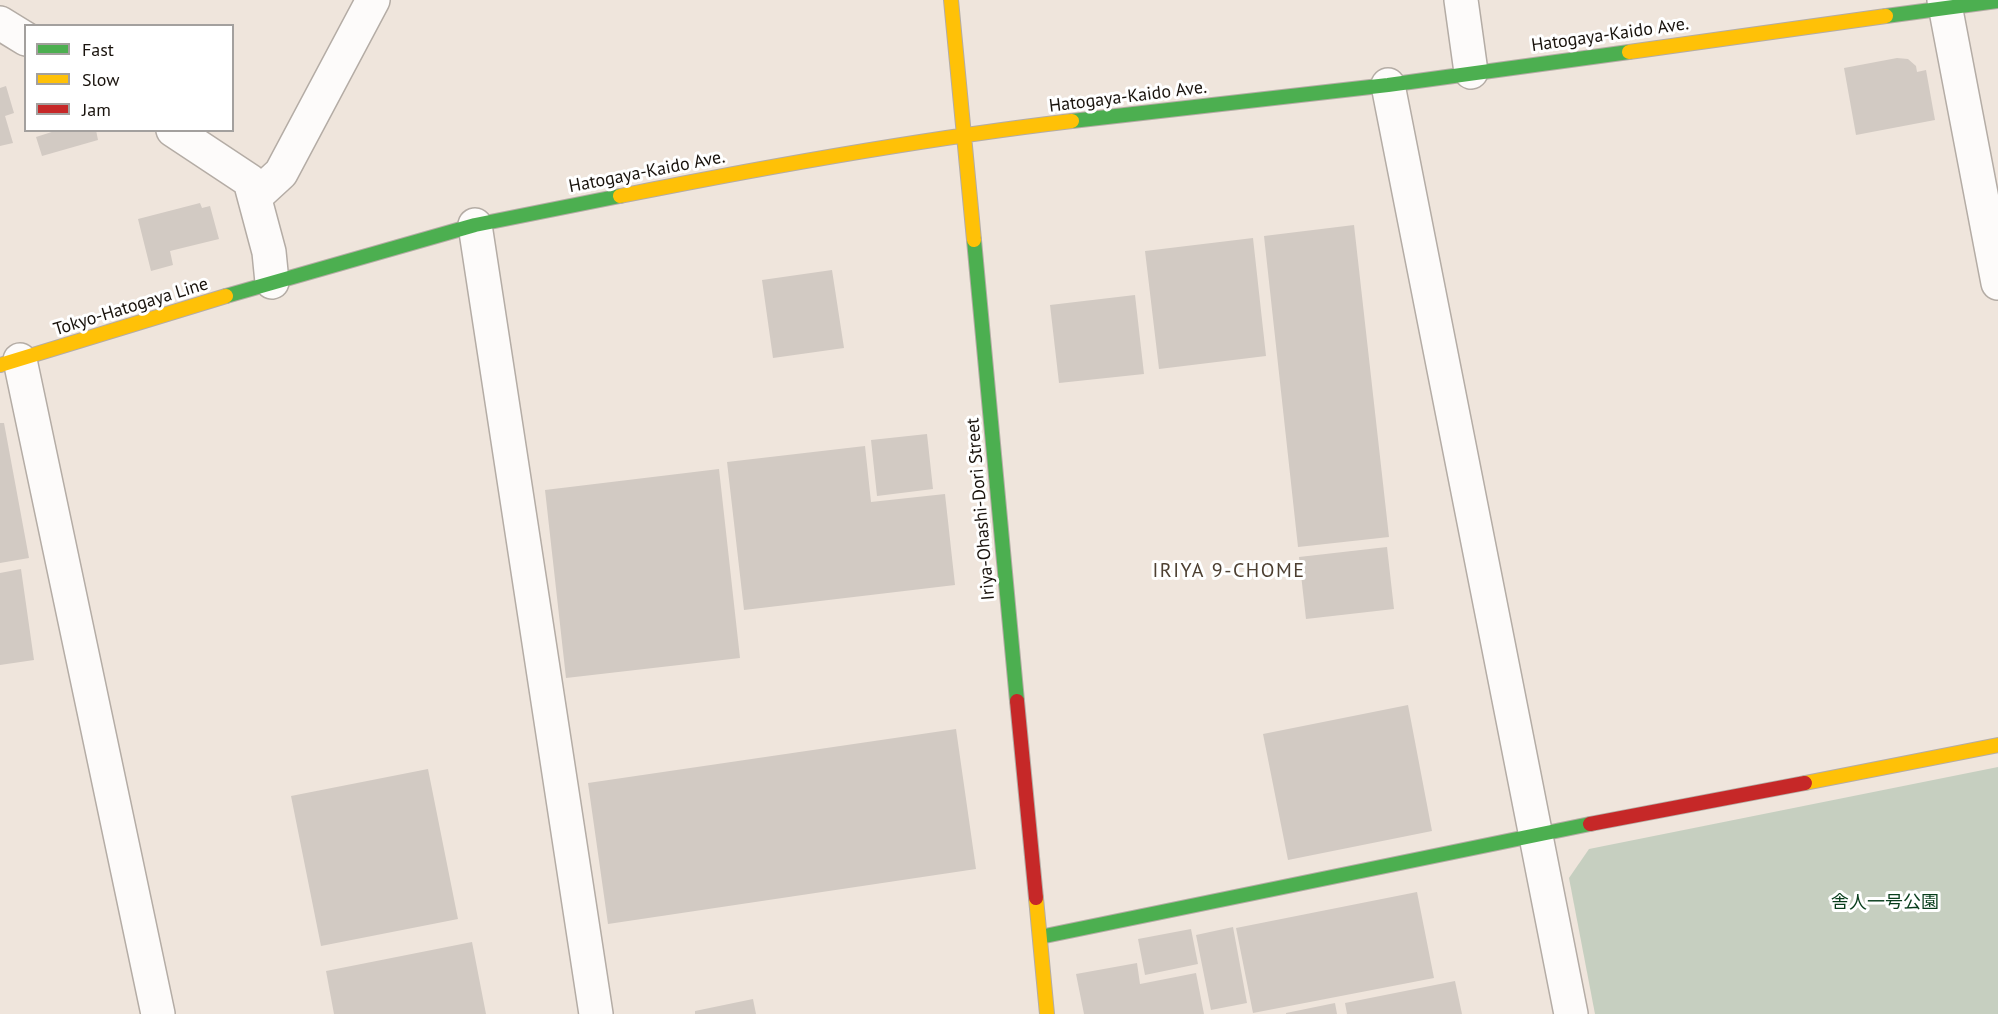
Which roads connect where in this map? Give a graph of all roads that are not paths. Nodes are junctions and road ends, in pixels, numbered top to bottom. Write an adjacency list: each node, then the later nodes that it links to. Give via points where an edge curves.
1 (373, 0): 12 (street, via 281,173)
2 (951, 0): 11 (main road, Iriya-Ohashi-Dori Street)
3 (1461, 0): 8 (street)
4 (1998, 1): 5 (main road, Hatogaya-Kaido Ave.)
5 (1944, 4): 8 (main road, Hatogaya-Kaido Ave.); 15 (street)
6 (0, 23): 7 (street)
7 (24, 38)
8 (1471, 72): 9 (main road, Hatogaya-Kaido Ave.)
9 (1388, 84): 11 (main road, Hatogaya-Kaido Ave.); 18 (street)
10 (176, 132): 12 (street, via 250,181)
11 (963, 134): 13 (main road, Hatogaya-Kaido Ave., via 740,171); 19 (main road, Iriya-Ohashi-Dori Street)
12 (256, 196): 14 (street)
13 (475, 225): 14 (main road, Hatogaya-Kaido Ave.); 21 (street)
14 (272, 282): 16 (main road, Tokyo-Hatogaya Line)
15 (1998, 283)
16 (10, 362): 20 (street)
17 (1998, 745): 18 (main road)
18 (1536, 835): 19 (main road); 23 (street)
19 (1040, 937): 22 (main road, Iriya-Ohashi-Dori Street)
20 (158, 1014)
21 (596, 1014)
22 (1047, 1014)
23 (1571, 1014)

